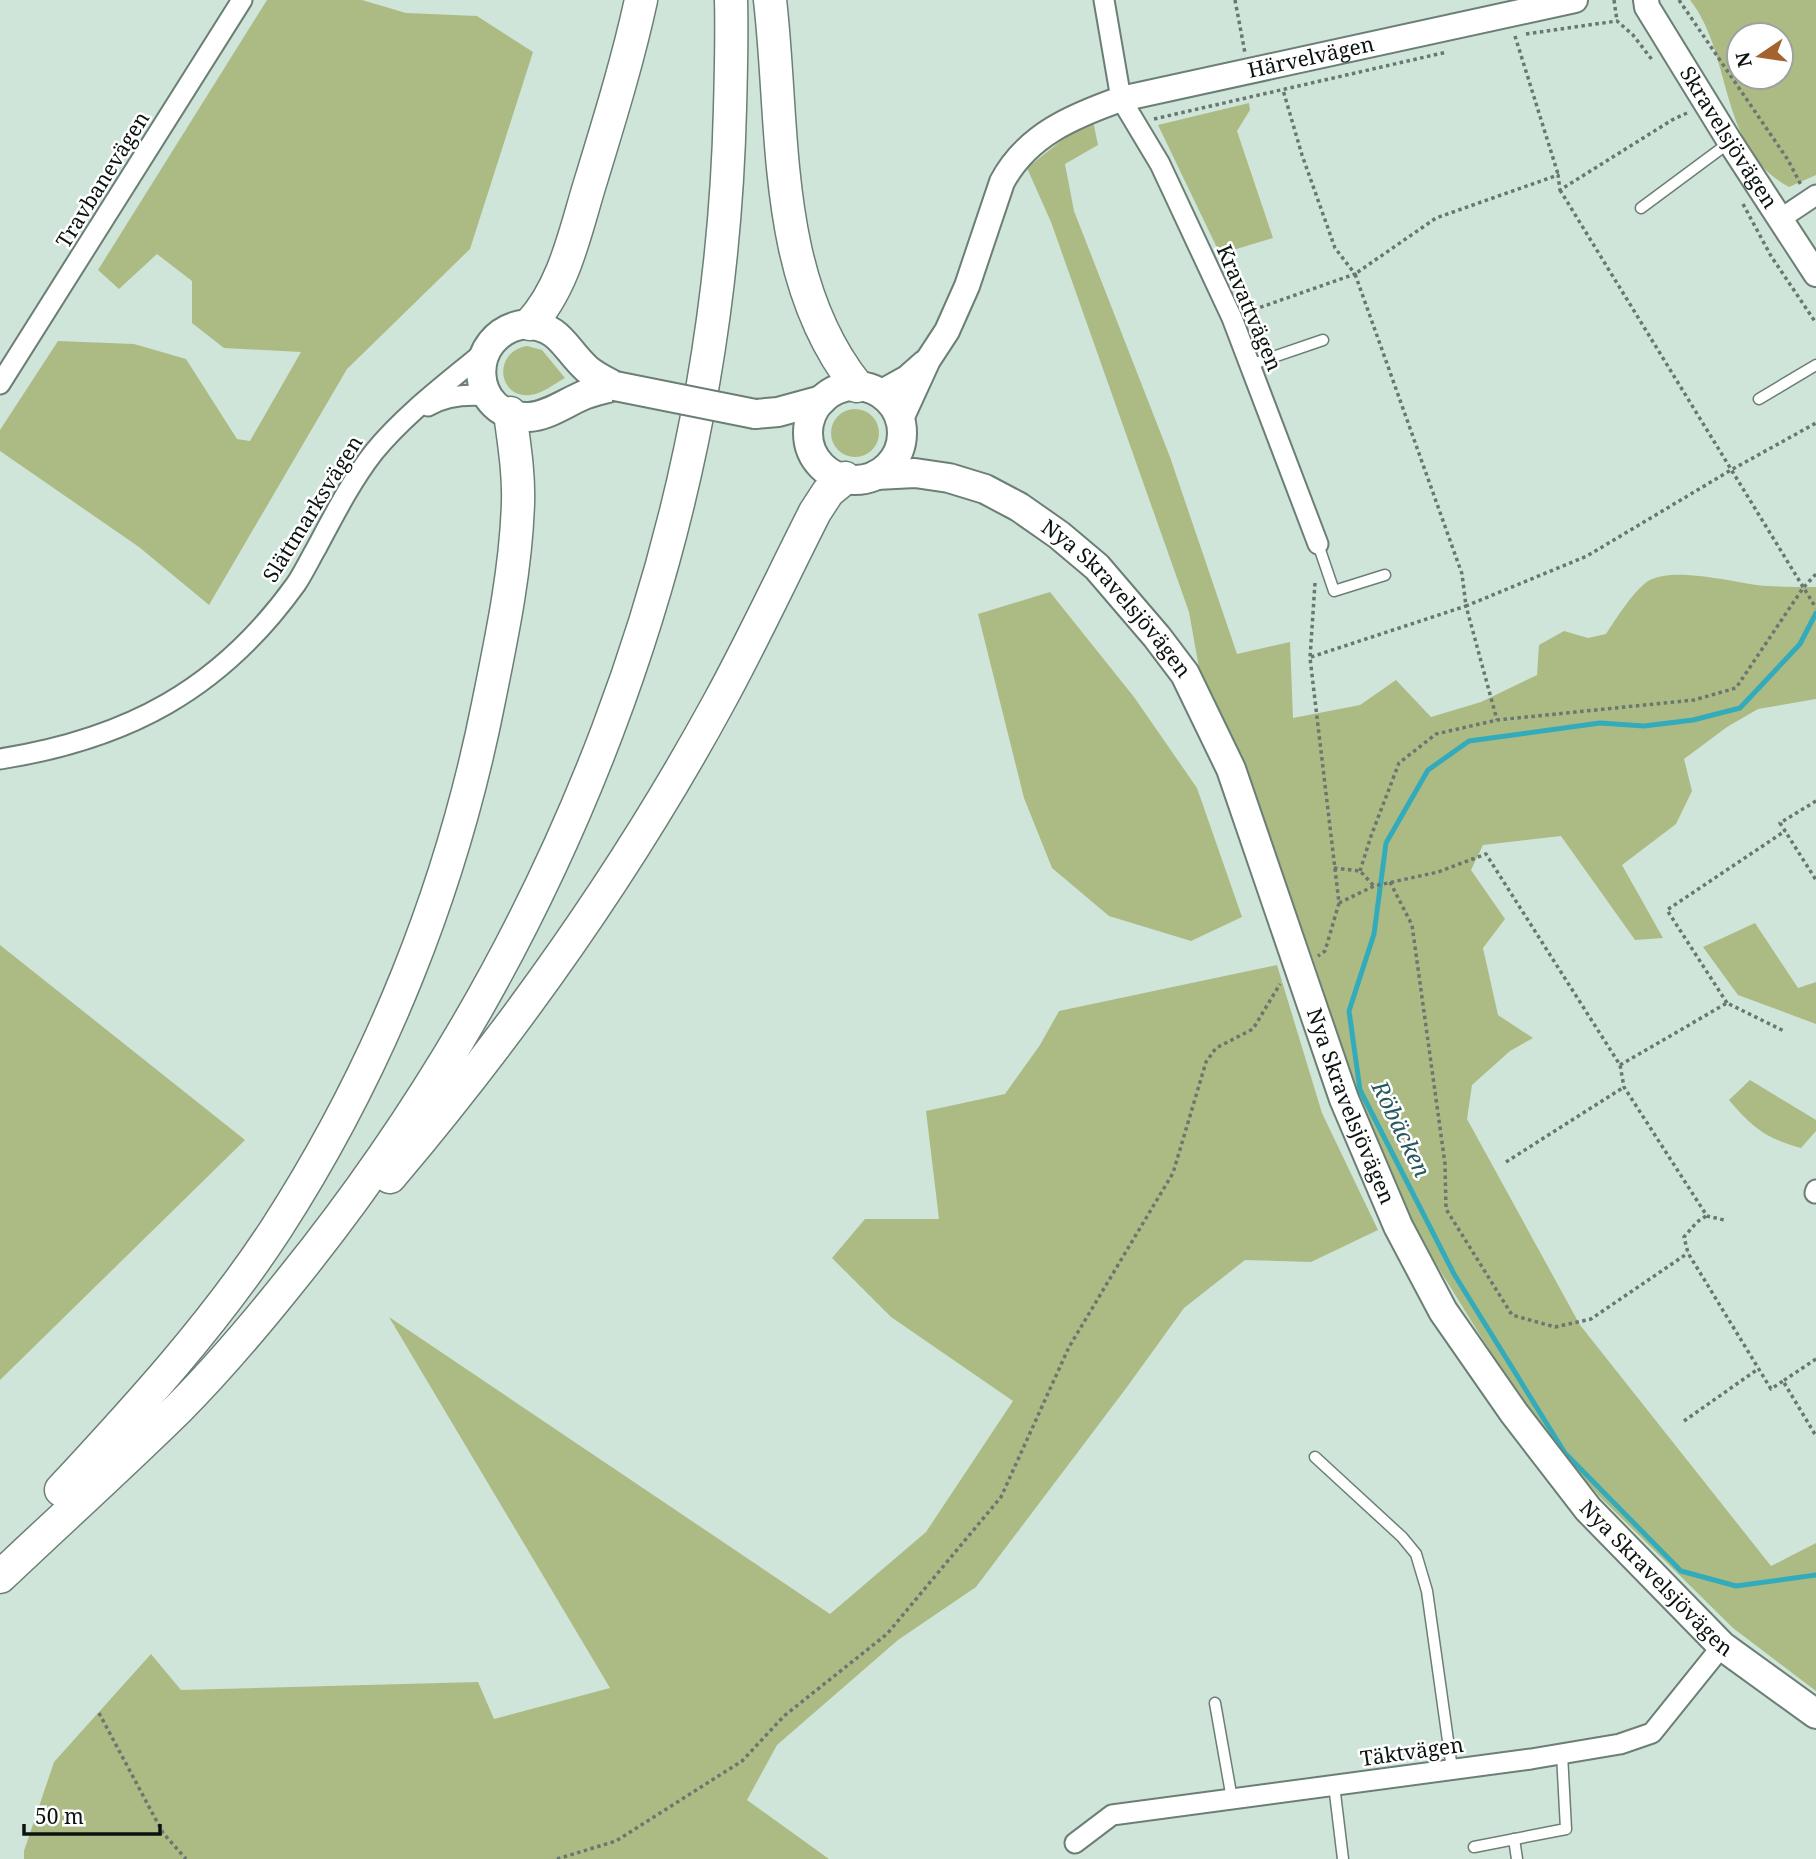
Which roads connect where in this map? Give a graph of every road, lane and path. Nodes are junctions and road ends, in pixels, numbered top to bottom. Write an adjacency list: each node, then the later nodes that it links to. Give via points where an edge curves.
1 (242, 0): 40 (street, Travbanevägen)
2 (641, 0): 34 (highway, via 561,277 545,308)
3 (716, 0): 90 (highway, via 713,158 705,258 679,435 627,629 556,818 467,996 388,1124 232,1329)
4 (731, 0): 83 (highway, via 729,157 712,334 693,442 642,636 568,826 480,1006 406,1123)
5 (770, 0): 42 (highway, via 790,230 828,344 842,368)
6 (1104, 0): 20 (street, Kravattvägen)
7 (1235, 0): 18 (path)
8 (1575, 0): 12 (street, Härvelvägen)
9 (1614, 0): 13 (path)
10 (1679, 0): 26 (path)
11 (1643, 2): 23 (street, Skravelsjövägen)
12 (1489, 9): 18 (street, Härvelvägen)
13 (1617, 21): 14 (path); 17 (path)
14 (1515, 36): 15 (path); 24 (path)
15 (1505, 37)
16 (1458, 49): 19 (path)
17 (1655, 62)
18 (1248, 70): 20 (street, Härvelvägen)
19 (1283, 90): 22 (path); 30 (path, via 1335,248)
20 (1121, 99): 22 (street, Kravattvägen); 37 (street, Härvelvägen, via 1050,129 1010,167 967,286)
21 (1692, 111): 25 (path)
22 (1135, 124): 32 (street, Kravattvägen, via 1160,164)
23 (1730, 142): 28 (lane); 29 (street, Skravelsjövägen)
24 (1558, 175): 25 (path); 30 (path, via 1436,218)
25 (1560, 190): 51 (path)
26 (1812, 197): 29 (street)
27 (1740, 199): 33 (path)
28 (1642, 208)
29 (1780, 219): 31 (street, Skravelsjövägen)
30 (1355, 274): 32 (path); 60 (path, via 1462,574)
31 (1816, 274)
32 (1232, 318): 38 (street, Kravattvägen)
33 (1816, 323)
34 (530, 324): 36 (main road, via 501,332); 41 (main road, via 555,333 587,370)
35 (1323, 340): 38 (lane)
36 (484, 352): 45 (main road, via 481,370); 47 (street, Slättmarksvägen)
37 (928, 360): 42 (street, via 907,379); 49 (street)
38 (1250, 365): 55 (street, Kravattvägen)
39 (1816, 365): 43 (lane)
40 (0, 384)
41 (615, 386): 45 (main road, via 539,415 519,416); 46 (main road, bridge)
42 (868, 390): 44 (main road, via 841,388); 49 (main road, via 893,405)
43 (1759, 399)
44 (822, 401): 46 (main road); 50 (main road, via 810,424)
45 (499, 405): 47 (street, Slättmarksvägen, via 470,394 452,396); 90 (highway, via 517,471 513,557 480,747 457,838 421,945 341,1116 276,1229 154,1390)
46 (755, 414): 50 (main road, via 780,423)
47 (412, 415): 64 (street, Slättmarksvägen, via 372,455 297,582 223,665 131,724 43,752)
48 (1816, 423): 51 (path)
49 (901, 431): 52 (main road, via 893,461); 54 (main road, Nya Skravelsjövägen, via 925,465)
50 (810, 444): 53 (main road, via 820,464)
51 (1731, 470): 59 (path); 60 (path, via 1587,556)
52 (876, 475): 53 (main road); 54 (main road, Nya Skravelsjövägen, via 915,473)
53 (845, 478): 83 (highway, via 815,512 719,702 651,819 565,950 450,1107 362,1210)
54 (949, 478): 93 (main road, Nya Skravelsjövägen, via 985,489 1020,508 1097,566 1185,674 1231,769 1343,1099 1398,1226 1443,1311 1588,1509)
55 (1318, 544): 57 (lane, via 1334,591)
56 (1816, 574): 59 (path)
57 (1385, 575)
58 (1315, 582): 62 (path)
59 (1803, 588): 61 (path); 63 (path, via 1736,688 1695,700)
60 (1466, 606): 62 (path); 63 (path)
61 (1816, 608)
62 (1310, 657): 67 (path)
63 (1497, 720): 68 (path, via 1436,734 1399,763)
64 (0, 759)
65 (1816, 801): 66 (path, via 1780,823)
66 (1785, 831): 69 (path); 75 (path, via 1667,910)
67 (1334, 868): 68 (path); 72 (path)
68 (1360, 871): 71 (path)
69 (1816, 880)
70 (1389, 883): 71 (path); 77 (path, via 1486,854); 82 (path, via 1412,925 1445,1164 1446,1209 1512,1315 1555,1327 1591,1319)
71 (1375, 886): 72 (path)
72 (1339, 903): 73 (path)
73 (1325, 951)
74 (1286, 974): 105 (path, via 1253,1029 1216,1048 1206,1062 1173,1173 1069,1347 1001,1497 887,1633 784,1716 742,1761 616,1841)
75 (1727, 1003): 76 (path); 77 (path)
76 (1784, 1031)
77 (1620, 1065): 78 (path)
78 (1625, 1087): 79 (path); 80 (path)
79 (1506, 1162)
80 (1707, 1216): 81 (path); 82 (path, via 1684,1237)
81 (1724, 1220)
82 (1688, 1253): 85 (path)
83 (292, 1279): 92 (highway, via 180,1407)
84 (1816, 1359): 86 (path)
85 (1759, 1369): 86 (path, via 1771,1389); 87 (path)
86 (1783, 1381): 88 (path)
87 (1685, 1421)
88 (1816, 1436)
89 (1315, 1457): 98 (lane, via 1416,1554 1427,1591)
90 (61, 1490): 91 (highway)
91 (0, 1548)
92 (0, 1577)
93 (1722, 1646): 96 (main road, Nya Skravelsjövägen); 97 (street, Täktvägen, via 1652,1732 1620,1744)
94 (1215, 1703): 100 (lane)
95 (99, 1713): 104 (path, via 163,1833)
96 (1816, 1714)
97 (1562, 1754): 98 (street, Täktvägen); 101 (lane, via 1566,1829)
98 (1452, 1769): 99 (street, Täktvägen)
99 (1334, 1785): 100 (street, Täktvägen); 106 (lane)
100 (1233, 1799): 102 (street, Täktvägen, via 1112,1815)
101 (1514, 1839): 103 (lane); 107 (lane)
102 (1075, 1843)
103 (1474, 1847)
104 (186, 1859)
105 (557, 1859)
106 (1343, 1859)
107 (1517, 1859)

